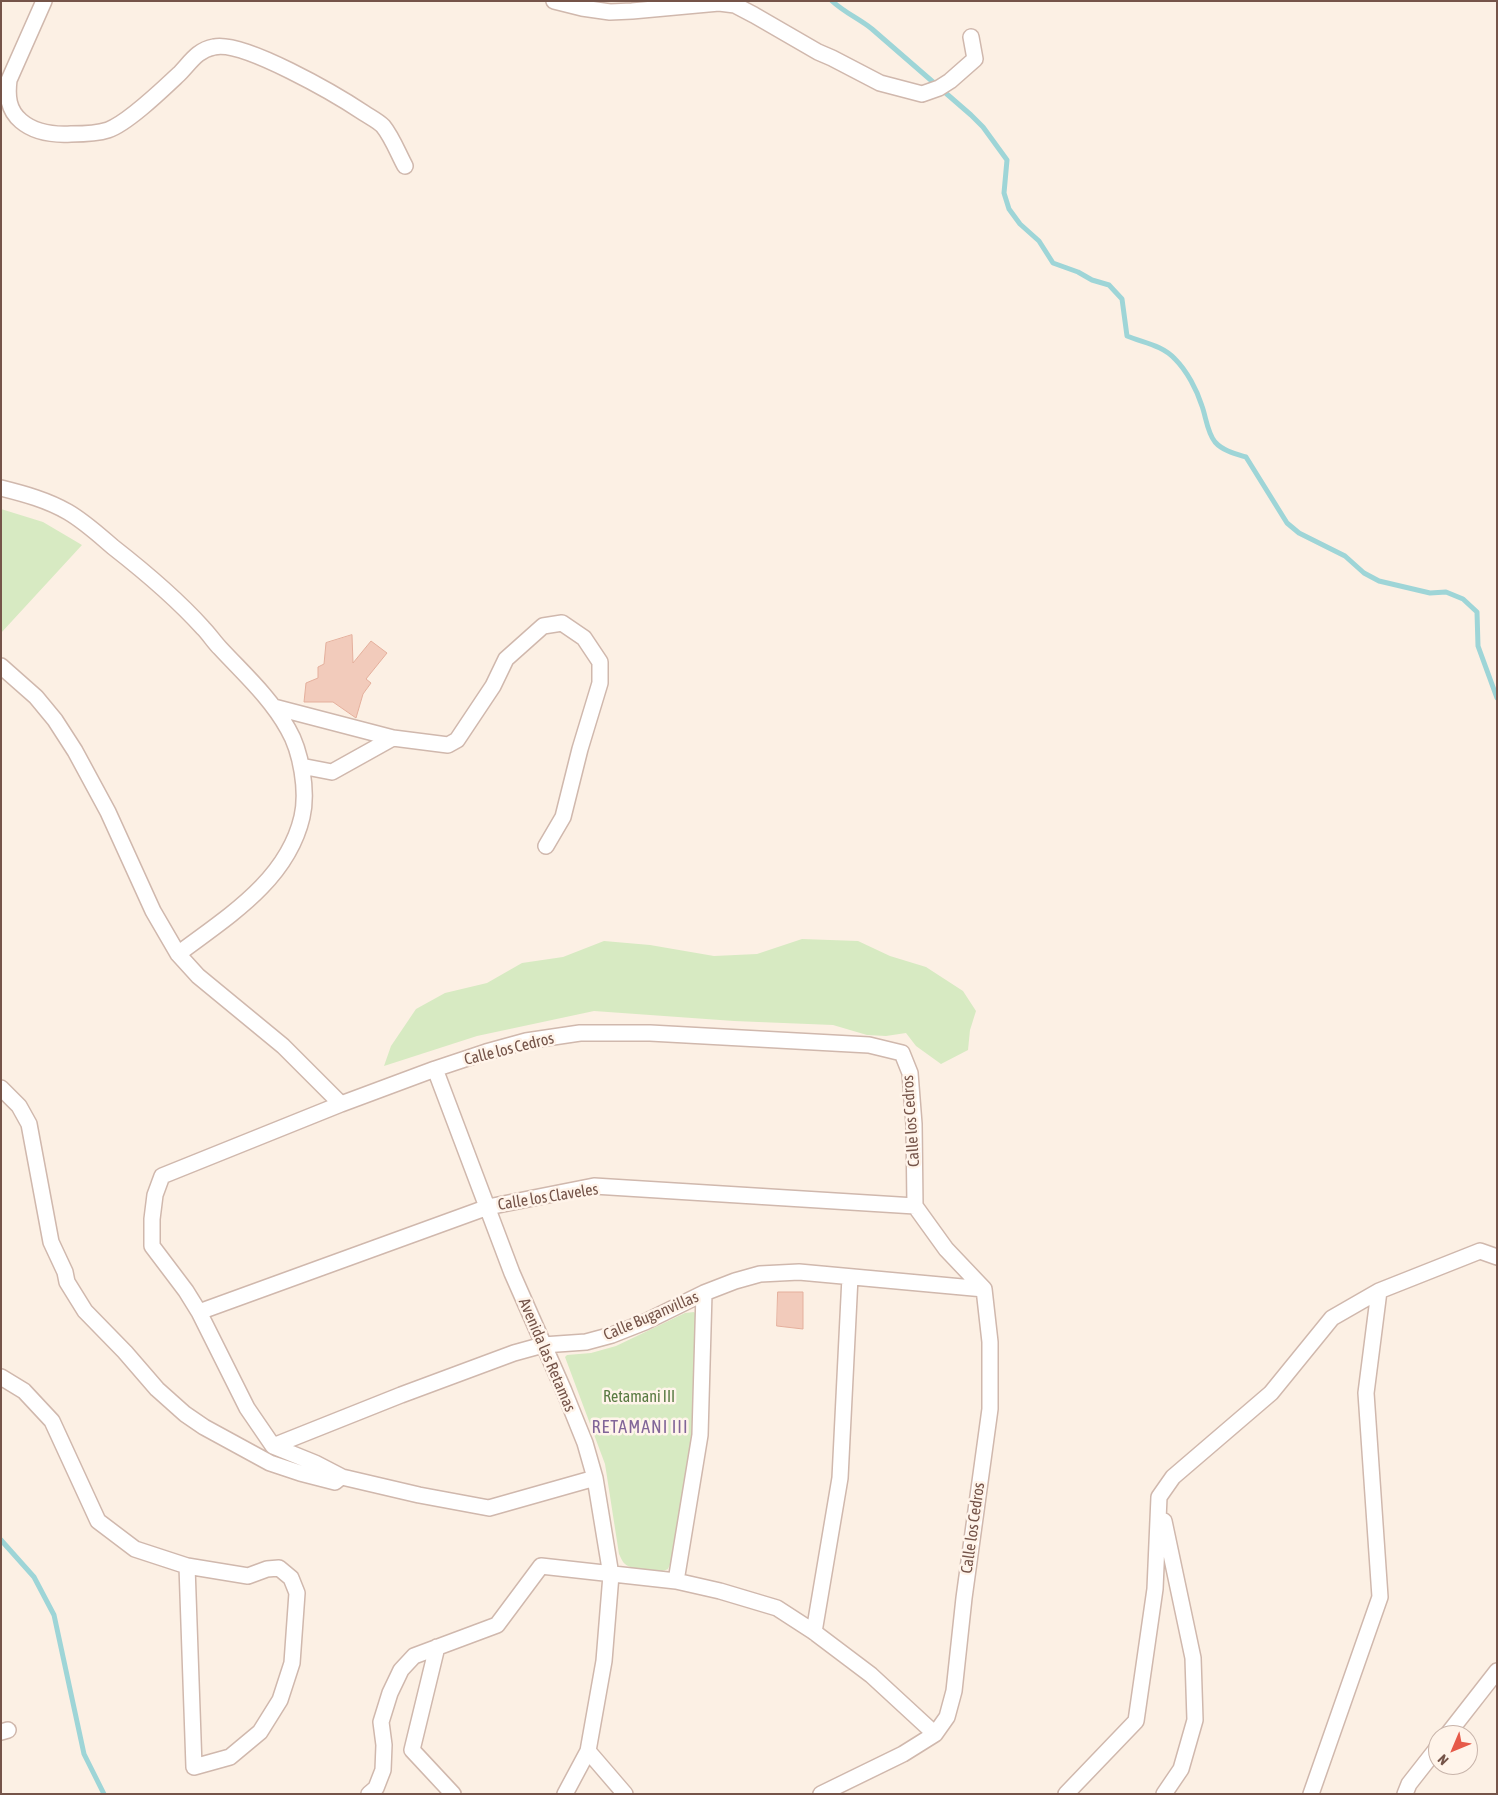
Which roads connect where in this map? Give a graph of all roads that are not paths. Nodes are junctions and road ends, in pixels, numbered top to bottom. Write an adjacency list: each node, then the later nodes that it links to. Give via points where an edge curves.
1 (44, 1): 4 (street, via 9,80 9,104 26,126 57,135 90,134 121,124 189,61 213,46 225,46 260,57 310,81 382,125)
2 (554, 1): 3 (street, via 610,12 719,3 735,5 880,83 922,94 940,88 975,59)
3 (971, 37)
4 (405, 166)
5 (1, 488): 7 (street, via 40,498 68,512 138,566 204,628)
6 (1, 666): 11 (street, via 36,697 75,751 108,812 153,911)
7 (274, 707): 8 (street); 9 (street, via 289,730)
8 (393, 738): 9 (street, via 332,772); 10 (street, via 448,745 457,740 494,686 506,659 544,626 562,623 584,638 600,662 600,683 563,817)
9 (301, 766): 11 (street, via 302,817 286,855 241,907)
10 (546, 846)
11 (178, 954): 14 (street, via 198,976 284,1046)
12 (435, 1069): 14 (street, Calle los Cedros); 15 (street, Calle los Cedros, via 526,1042 580,1033 650,1033 869,1045 902,1053 910,1073); 16 (street, Avenida las Retamas)
13 (1, 1088): 26 (street, via 19,1106 29,1124 51,1242 67,1282 85,1311 157,1389 204,1427 270,1463 335,1482)
14 (341, 1104): 22 (street, Calle los Cedros, via 162,1176 155,1195 152,1246)
15 (915, 1206): 16 (street, Calle los Claveles, via 594,1186); 19 (street, via 946,1249)
16 (488, 1207): 22 (street, Calle los Claveles); 23 (street, Avenida las Retamas)
17 (1497, 1257): 20 (street, via 1480,1251)
18 (850, 1277): 19 (street, Calle Buganvillas); 21 (street, Calle Buganvillas, via 799,1272 760,1274); 32 (street, via 840,1478)
19 (984, 1288): 36 (street, Calle los Cedros, via 990,1342 990,1409 954,1691 947,1717)
20 (1379, 1291): 28 (street, via 1332,1318 1271,1393 1172,1477); 46 (street, via 1366,1393 1380,1597)
21 (704, 1293): 23 (street, Calle Buganvillas, via 612,1335 586,1342); 31 (street, via 700,1435)
22 (199, 1312): 25 (street, via 247,1408)
23 (543, 1345): 25 (street, Calle Buganvillas, via 401,1395); 27 (street, Avenida las Retamas, via 585,1444)
24 (1, 1377): 29 (street, via 24,1391 52,1422 98,1521 135,1549)
25 (273, 1446): 26 (street)
26 (342, 1477): 27 (street, via 489,1508)
27 (595, 1478): 30 (street, Avenida las Retamas)
28 (1159, 1497): 44 (street, via 1156,1590 1136,1721); 45 (street, via 1192,1658 1194,1720 1181,1769)
29 (187, 1566): 29 (street, via 248,1576 279,1568 291,1578 297,1593 292,1663 280,1700 260,1732 230,1757 194,1767)
30 (611, 1575): 31 (street); 33 (street, via 541,1566 497,1624); 37 (street, Avenida las Retamas, via 604,1661)
31 (676, 1581): 32 (street, via 777,1608)
32 (814, 1632): 36 (street, via 871,1676)
33 (437, 1647): 39 (street, via 414,1656 401,1670 390,1693 381,1722 383,1770 376,1788); 40 (street, via 412,1750)
34 (1497, 1671): 35 (street)
35 (1455, 1725)
36 (935, 1734): 43 (street, Calle los Cedros, via 903,1754)
37 (588, 1751): 41 (street, Avenida las Retamas); 42 (street)
38 (1428, 1760): 47 (street)
39 (370, 1793)
40 (453, 1794)
41 (565, 1794)
42 (625, 1794)
43 (821, 1794)
44 (1066, 1794)
45 (1164, 1794)
46 (1311, 1794)
47 (1405, 1794)

